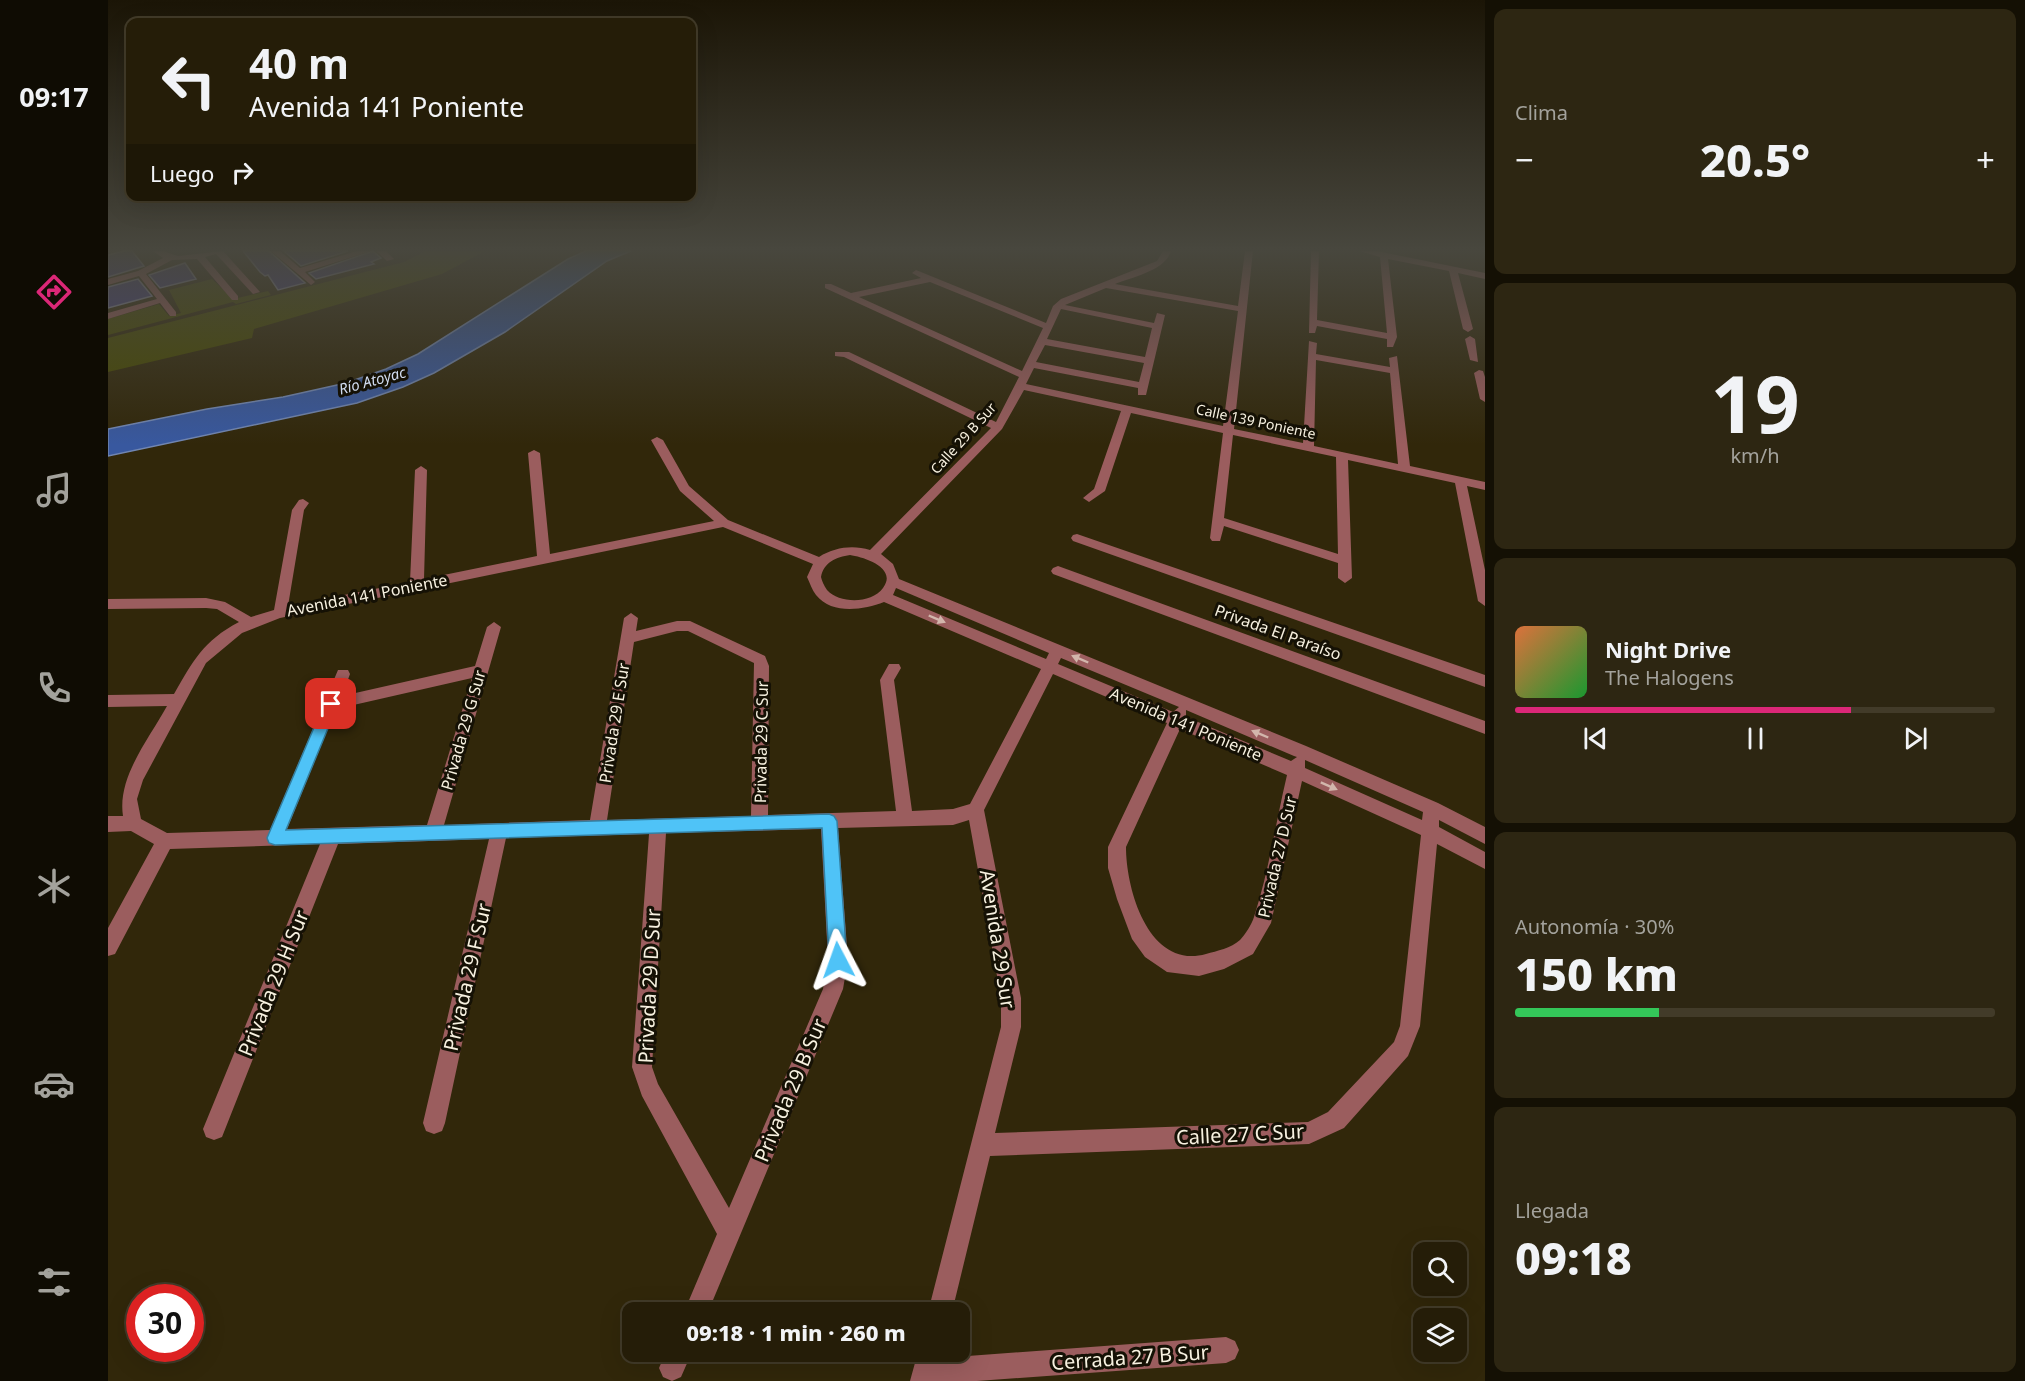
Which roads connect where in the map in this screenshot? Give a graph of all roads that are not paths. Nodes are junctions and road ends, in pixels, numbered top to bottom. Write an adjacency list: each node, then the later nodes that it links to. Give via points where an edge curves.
1 (890, 315): 20 (street, Calle 139 Poniente)
2 (1020, 315): 9 (street)
3 (1054, 315): 9 (street, Calle 29 B Sur)
4 (1122, 315): 16 (street, via 1159,321)
5 (1241, 315): 24 (street)
6 (1312, 315): 7 (street, via 1312,326 1391,341)
7 (1389, 315)
8 (1464, 315): 12 (street, via 1474,355)
9 (1048, 327): 10 (street, Calle 29 B Sur)
10 (1041, 341): 16 (street); 17 (street, Calle 29 B Sur)
11 (1312, 343): 14 (street)
12 (1485, 353)
13 (837, 354): 23 (street, via 846,354)
14 (1311, 356): 18 (street); 26 (street)
15 (1394, 358): 18 (street)
16 (1149, 361): 17 (street, via 1142,389)
17 (1030, 364): 20 (street, Calle 29 B Sur)
18 (1395, 371): 29 (street)
19 (1482, 380): 21 (street)
20 (1023, 381): 22 (street, Calle 139 Poniente); 23 (street, Calle 29 B Sur)
21 (1485, 399)
22 (1127, 408): 24 (street, Calle 139 Poniente); 33 (street, via 1099,491)
23 (998, 427): 39 (street, Calle 29 B Sur)
24 (1229, 430): 26 (street, Calle 139 Poniente); 35 (street)
25 (657, 440): 36 (street, via 684,488)
26 (1308, 448): 28 (street, Calle 139 Poniente)
27 (534, 453): 40 (street)
28 (1342, 455): 29 (street, Calle 139 Poniente); 41 (street)
29 (1404, 469): 31 (street, Calle 139 Poniente)
30 (421, 470): 46 (street)
31 (1460, 481): 32 (street, Calle 139 Poniente); 48 (street)
32 (1485, 486)
33 (1089, 498)
34 (303, 503): 50 (street, via 298,510)
35 (1218, 520): 38 (street); 41 (street)
36 (724, 523): 40 (street, Avenida 141 Poniente); 42 (street)
37 (1077, 538): 59 (street, Privada El Paraíso)
38 (1216, 538)
39 (873, 555): 42 (street, via 850,550); 45 (street, via 891,571)
40 (544, 560): 46 (street, Avenida 141 Poniente)
41 (1344, 560): 44 (street)
42 (820, 562): 47 (street, via 815,569 816,585 829,598 851,605 874,602)
43 (1058, 571): 65 (street, Privada El Paraíso)
44 (1345, 578)
45 (892, 581): 47 (street); 55 (street, Avenida 141 Poniente)
46 (417, 585): 50 (street, Avenida 141 Poniente)
47 (883, 596): 55 (street, Avenida 141 Poniente, one-way to 55)
48 (1485, 601)
49 (108, 604): 52 (street, via 206,603 220,605)
50 (280, 613): 52 (street, Avenida 141 Poniente)
51 (631, 618): 54 (street, Privada 29 E Sur)
52 (249, 622): 60 (street, Avenida 141 Poniente, via 201,659)
53 (494, 627): 57 (street, Privada 29 G Sur)
54 (627, 639): 73 (street, Privada 29 C Sur, via 690,626 760,660); 76 (street, Privada 29 E Sur)
55 (1053, 658): 62 (street, Avenida 141 Poniente, one-way to 55); 64 (street, Avenida 141 Poniente); 69 (street)
56 (894, 668): 70 (street, via 887,680)
57 (481, 670): 63 (street); 79 (street, Privada 29 G Sur)
58 (343, 674): 63 (street)
59 (1485, 681)
60 (179, 700): 61 (street); 72 (street, Avenida 141 Poniente, via 135,779 129,800)
61 (108, 701)
62 (1186, 703): 64 (street); 66 (street, Avenida 141 Poniente, one-way to 62)
63 (331, 704): 82 (street)
64 (1177, 720): 67 (street, Avenida 141 Poniente); 67 (street, Privada 27 D Sur, via 1116,848 1117,868 1139,932 1167,962 1198,966 1224,959 1246,947 1262,923)
65 (1485, 728)
66 (1300, 751): 67 (street, Privada 27 D Sur); 68 (street, Avenida 141 Poniente)
67 (1296, 771): 78 (street, Avenida 141 Poniente, one-way to 78)
68 (1432, 808): 78 (street, Calle 27 C Sur); 81 (street, Avenida 141 Poniente)
69 (976, 810): 70 (street, via 953,817); 88 (street, Avenida 29 Sur, via 1011,998 1011,1027)
70 (905, 818): 71 (street)
71 (829, 821): 73 (street); 89 (street, Privada 29 B Sur, via 838,960 832,989)
72 (133, 823): 74 (street); 83 (street)
73 (759, 823): 75 (street)
74 (108, 824)
75 (658, 826): 76 (street); 89 (street, Privada 29 D Sur, via 642,1067 650,1089)
76 (597, 828): 77 (street)
77 (500, 831): 79 (street); 86 (street, Privada 29 F Sur)
78 (1430, 831): 84 (street, Avenida 141 Poniente); 88 (street, Calle 27 C Sur, via 1410,1026 1401,1049 1336,1120 1309,1132)
79 (433, 833): 80 (street)
80 (332, 836): 82 (street); 87 (street, Privada 29 H Sur)
81 (1485, 836)
82 (275, 838): 83 (street)
83 (165, 842): 85 (street)
84 (1485, 861)
85 (108, 947)
86 (434, 1123)
87 (214, 1129)
88 (982, 1145): 91 (street, Avenida 29 Sur)
89 (730, 1233): 90 (street, Privada 29 B Sur)
90 (700, 1302)
91 (943, 1302)
92 (1226, 1350): 93 (street, Cerrada 27 B Sur)
93 (926, 1368)

